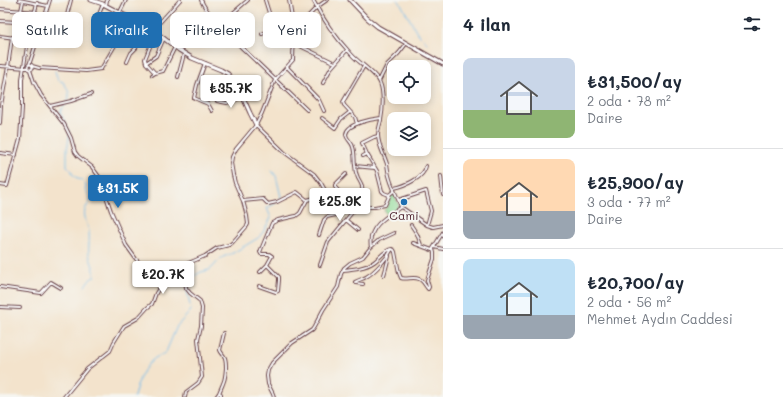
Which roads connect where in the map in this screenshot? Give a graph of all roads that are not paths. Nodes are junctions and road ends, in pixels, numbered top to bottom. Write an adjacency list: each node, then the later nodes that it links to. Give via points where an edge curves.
1 (19, 0): 14 (street)
2 (50, 0): 18 (street)
3 (71, 0): 24 (street)
4 (91, 0): 17 (street)
5 (107, 0): 17 (street)
6 (126, 0): 26 (street)
7 (180, 0): 33 (street)
8 (201, 0): 27 (street)
9 (248, 0): 28 (street)
10 (265, 0): 29 (street)
11 (289, 0): 30 (street)
12 (313, 0): 19 (street)
13 (327, 0): 19 (street)
14 (25, 1): 16 (street); 21 (street)
15 (352, 1): 39 (street, via 372,23)
16 (38, 3): 18 (street); 22 (street)
17 (104, 5): 25 (street); 26 (street)
18 (48, 6): 23 (street)
19 (317, 7): 31 (street); 50 (street)
20 (0, 9): 21 (street)
21 (21, 11): 22 (street)
22 (36, 12)
23 (46, 12)
24 (68, 12)
25 (101, 12)
26 (120, 12)
27 (208, 12)
28 (234, 12)
29 (269, 12)
30 (291, 12)
31 (312, 12)
32 (0, 21): 34 (street)
33 (162, 21)
34 (12, 22)
35 (0, 36): 36 (street)
36 (12, 37): 59 (street)
37 (164, 38): 38 (street); 53 (street, via 156,56)
38 (170, 43)
39 (406, 44): 56 (street); 65 (street, via 387,65)
40 (27, 48): 62 (street)
41 (35, 48): 60 (street)
42 (113, 48): 60 (street, via 101,69 86,71)
43 (136, 48): 52 (street)
44 (149, 48): 53 (street)
45 (174, 48): 53 (street, via 163,71 153,74)
46 (176, 48): 51 (street)
47 (242, 48): 64 (street)
48 (294, 48): 61 (street, via 293,60)
49 (304, 48): 55 (street)
50 (347, 50): 55 (street); 58 (street)
51 (184, 54): 54 (street); 63 (street)
52 (127, 62)
53 (146, 63)
54 (205, 63): 68 (street, via 228,74); 72 (street, via 194,98 208,104)
55 (335, 63): 66 (street)
56 (443, 64)
57 (0, 66): 59 (street)
58 (364, 66): 65 (street); 74 (street, via 343,102)
59 (8, 67): 62 (street); 77 (street)
60 (30, 67): 62 (street); 70 (street, via 34,82)
61 (287, 67): 64 (street); 73 (street, via 319,100)
62 (23, 69): 83 (street, via 22,126)
63 (178, 77)
64 (275, 80): 71 (street); 79 (street)
65 (379, 81): 76 (street, via 382,91)
66 (323, 83)
67 (91, 94): 70 (street)
68 (243, 97): 69 (street, via 227,103); 79 (street)
69 (216, 101)
70 (50, 106): 124 (street, via 64,124 74,152 92,167 100,178 126,244 146,269)
71 (307, 110)
72 (212, 111)
73 (324, 111)
74 (350, 112): 75 (street, via 335,128); 78 (street)
75 (322, 118)
76 (381, 118): 78 (street); 80 (street)
77 (0, 122)
78 (357, 124): 85 (street, via 346,133 352,144)
79 (256, 125): 92 (street, via 284,152 314,174); 98 (street, via 236,148 232,157 235,184)
80 (378, 136): 82 (street, via 362,143); 91 (street)
81 (0, 153): 83 (street)
82 (367, 154): 84 (street); 87 (street)
83 (16, 155): 90 (street, via 7,186)
84 (363, 156)
85 (355, 166): 87 (street); 99 (street, via 366,197)
86 (426, 166): 91 (street, via 409,184)
87 (375, 168): 94 (street, via 382,191)
88 (346, 174): 93 (street, via 335,185)
89 (441, 176): 95 (street)
90 (0, 185)
91 (394, 190): 94 (street); 97 (street)
92 (329, 194): 93 (street); 96 (street)
93 (341, 194): 100 (street)
94 (390, 195): 101 (street, via 386,204 382,206 372,208)
95 (443, 195)
96 (307, 200): 98 (street, via 297,192 268,204 263,199); 118 (street, via 298,215 278,220 271,225 260,251 261,254 272,256)
97 (399, 200): 102 (street); 105 (street, via 426,191 432,211)
98 (243, 201): 119 (street, via 248,224 236,239 229,245 217,248)
99 (365, 201)
100 (352, 202): 101 (street); 110 (street, via 340,214 324,220)
101 (359, 204): 103 (street)
102 (401, 207): 105 (street); 113 (street, via 377,225 371,238)
103 (346, 220): 107 (street); 120 (street, via 328,242)
104 (411, 225): 112 (street)
105 (427, 225): 106 (street)
106 (443, 225)
107 (358, 230)
108 (394, 232): 113 (street)
109 (443, 232): 114 (street)
110 (319, 235)
111 (413, 243): 112 (street)
112 (421, 245): 114 (street, via 430,250)
113 (371, 247): 121 (street, via 363,257 346,265)
114 (434, 248): 115 (street, via 434,259 426,280 428,289 419,279 401,278); 116 (street)
115 (392, 249): 117 (street); 121 (street, via 366,266)
116 (443, 249)
117 (389, 255): 123 (street); 125 (street, via 372,273 355,282)
118 (267, 264): 122 (street); 126 (street, via 279,277 278,291 273,292)
119 (184, 265): 124 (street); 134 (street, via 187,289 200,301 202,308 198,339 202,377 186,392)
120 (320, 265)
121 (343, 270): 137 (street, via 335,292 312,330 292,343 270,367 267,381)
122 (260, 272)
123 (384, 275)
124 (164, 281): 133 (street, via 152,304 138,318 124,326 110,351 87,369)
125 (363, 284)
126 (259, 286)
127 (0, 287): 128 (street, via 41,293 51,282)
128 (61, 288)
129 (0, 307): 130 (street)
130 (20, 308)
131 (224, 333): 132 (street, via 220,352 226,359 226,376)
132 (219, 393): 135 (street); 136 (street)
133 (64, 397)
134 (185, 397)
135 (216, 397)
136 (221, 397)
137 (274, 397)

